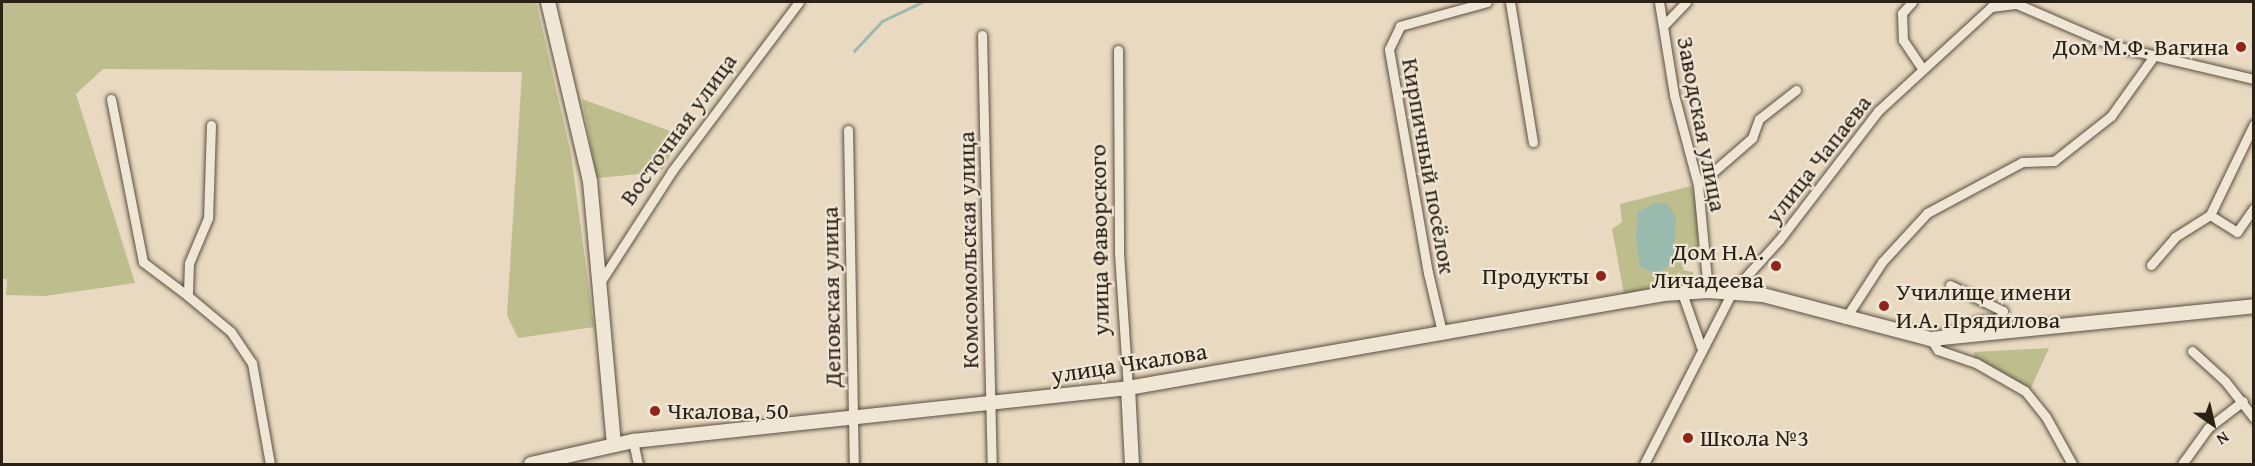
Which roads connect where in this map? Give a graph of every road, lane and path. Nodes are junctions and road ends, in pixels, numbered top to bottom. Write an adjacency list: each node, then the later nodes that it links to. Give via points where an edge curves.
1 (548, 2): 26 (main road, Восточная улица, via 588,170)
2 (799, 2): 26 (street, Восточная улица, via 672,171)
3 (1487, 2): 33 (street, Кирпичный посёлок, via 1400,26 1389,50 1428,273)
4 (1510, 2): 20 (street)
5 (1659, 2): 9 (street, Заводская улица)
6 (1686, 2): 9 (street)
7 (1912, 2): 13 (street, via 1902,14 1903,40)
8 (2005, 2): 12 (street, via 2031,8 2114,46); 13 (street, улица Чапаева, via 1980,16)
9 (1664, 25): 21 (street, Заводская улица, via 1674,95)
10 (982, 35): 39 (street, Комсомольская улица)
11 (1118, 50): 37 (street, улица Фаворского, via 1119,253)
12 (2154, 56): 14 (street); 32 (street, via 2111,116 2054,161 2022,162 1927,213 1882,262)
13 (1922, 68): 28 (street, улица Чапаева, via 1878,111 1779,240)
14 (2253, 79)
15 (1796, 90): 21 (street, via 1759,119 1752,138)
16 (111, 99): 30 (street, via 143,262)
17 (2253, 124): 23 (street)
18 (211, 125): 30 (street, via 208,218 189,263)
19 (848, 130): 41 (street, Деповская улица)
20 (1533, 142)
21 (1698, 186): 27 (street, Заводская улица)
22 (2253, 208): 23 (street, via 2236,232)
23 (2210, 215): 24 (street, via 2175,237)
24 (2151, 265)
25 (1950, 285): 34 (street, via 2003,311 2000,319 1978,321)
26 (598, 286): 43 (main road, Восточная улица)
27 (1708, 291): 28 (main road, улица Чкалова); 29 (main road, улица Чкалова)
28 (1732, 292): 32 (main road, улица Чкалова, via 1779,298); 35 (street, улица Чапаева)
29 (1682, 293): 33 (main road, улица Чкалова); 35 (street)
30 (188, 296): 44 (street, via 231,332 252,363)
31 (2253, 306): 34 (main road, улица Чкалова)
32 (1845, 319): 34 (main road, улица Чкалова)
33 (1443, 332): 37 (main road, улица Чкалова)
34 (1931, 339): 51 (street, via 1946,355 1976,363 2025,391 2046,417)
35 (1701, 347): 50 (street, улица Чапаева)
36 (2192, 351): 38 (street)
37 (1128, 388): 39 (main road, улица Чкалова); 49 (main road, улица Фаворского)
38 (2243, 401): 40 (street); 52 (street, via 2208,428)
39 (991, 406): 41 (main road, улица Чкалова); 48 (street, Комсомольская улица)
40 (2253, 418)
41 (851, 420): 42 (main road, улица Чкалова); 47 (street, Деповская улица)
42 (633, 441): 43 (main road, улица Чкалова); 46 (street)
43 (614, 445): 45 (main road, улица Чкалова)
44 (270, 465)
45 (531, 465)
46 (638, 465)
47 (854, 465)
48 (992, 465)
49 (1132, 465)
50 (1644, 465)
51 (2072, 465)
52 (2182, 465)

